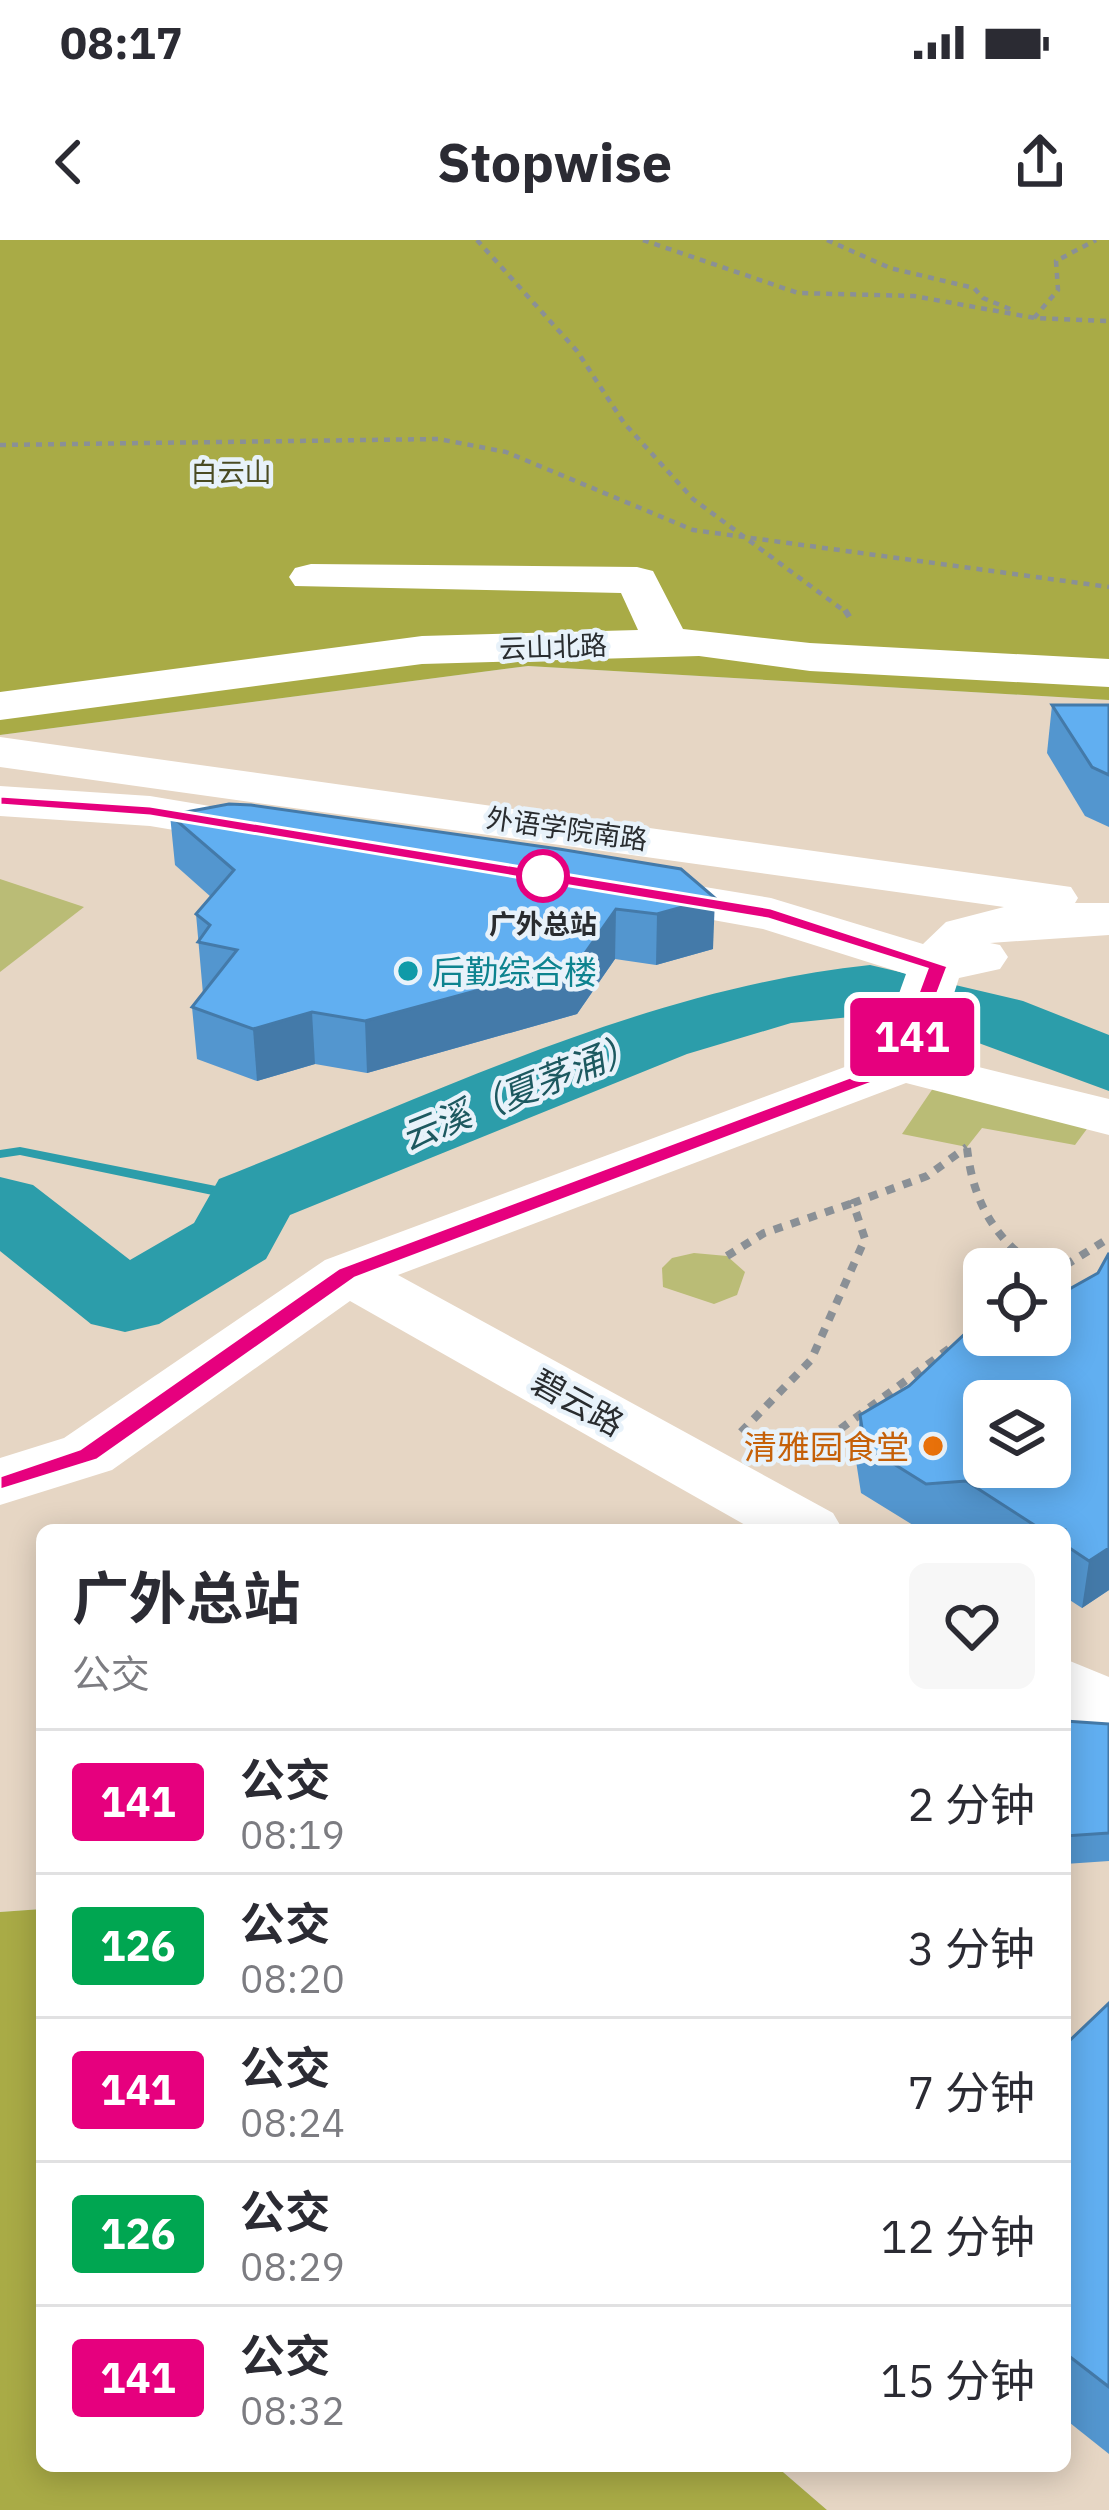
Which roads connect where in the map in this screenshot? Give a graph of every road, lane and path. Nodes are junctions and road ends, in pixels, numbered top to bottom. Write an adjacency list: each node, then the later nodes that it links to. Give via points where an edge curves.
1 (477, 240): 8 (path, via 693,499)
2 (644, 240): 5 (path, via 798,293 914,296)
3 (827, 240): 5 (path, via 890,268 974,288)
4 (1096, 240): 5 (path, via 1057,261 1058,290)
5 (1035, 319): 6 (path)
6 (1109, 322)
7 (0, 445): 8 (path, via 439,439 506,452 693,530)
8 (751, 536): 10 (path); 12 (path, via 843,606)
9 (311, 577): 11 (street, via 638,580)
10 (1109, 586)
11 (667, 643): 12 (street, 云山北路); 14 (street, 云山北路, via 422,650)
12 (875, 660): 13 (street, 云山北路)
13 (1109, 673)
14 (0, 706)
15 (13, 752): 17 (street, 外语学院南路)
16 (0, 801): 20 (street, via 150,811 771,914)
17 (1109, 907)
18 (1109, 919): 20 (street, via 965,932)
19 (1109, 939): 20 (street)
20 (938, 966): 21 (street)
21 (902, 1064): 22 (street); 28 (street)
22 (1109, 1117)
23 (854, 1203): 25 (path, via 927,1176 967,1147 993,1232); 26 (path, via 764,1233); 31 (path, via 865,1239 811,1360 727,1448)
24 (1109, 1238): 27 (path)
25 (1013, 1248)
26 (727, 1256)
27 (1071, 1261)
28 (347, 1273): 30 (street, via 88,1454); 31 (street, 碧云路)
29 (963, 1338): 31 (path)
30 (0, 1482)
31 (723, 1483): 32 (street, 碧云路)
32 (797, 1524)
33 (1071, 1689): 34 (street)
34 (1109, 1712)

